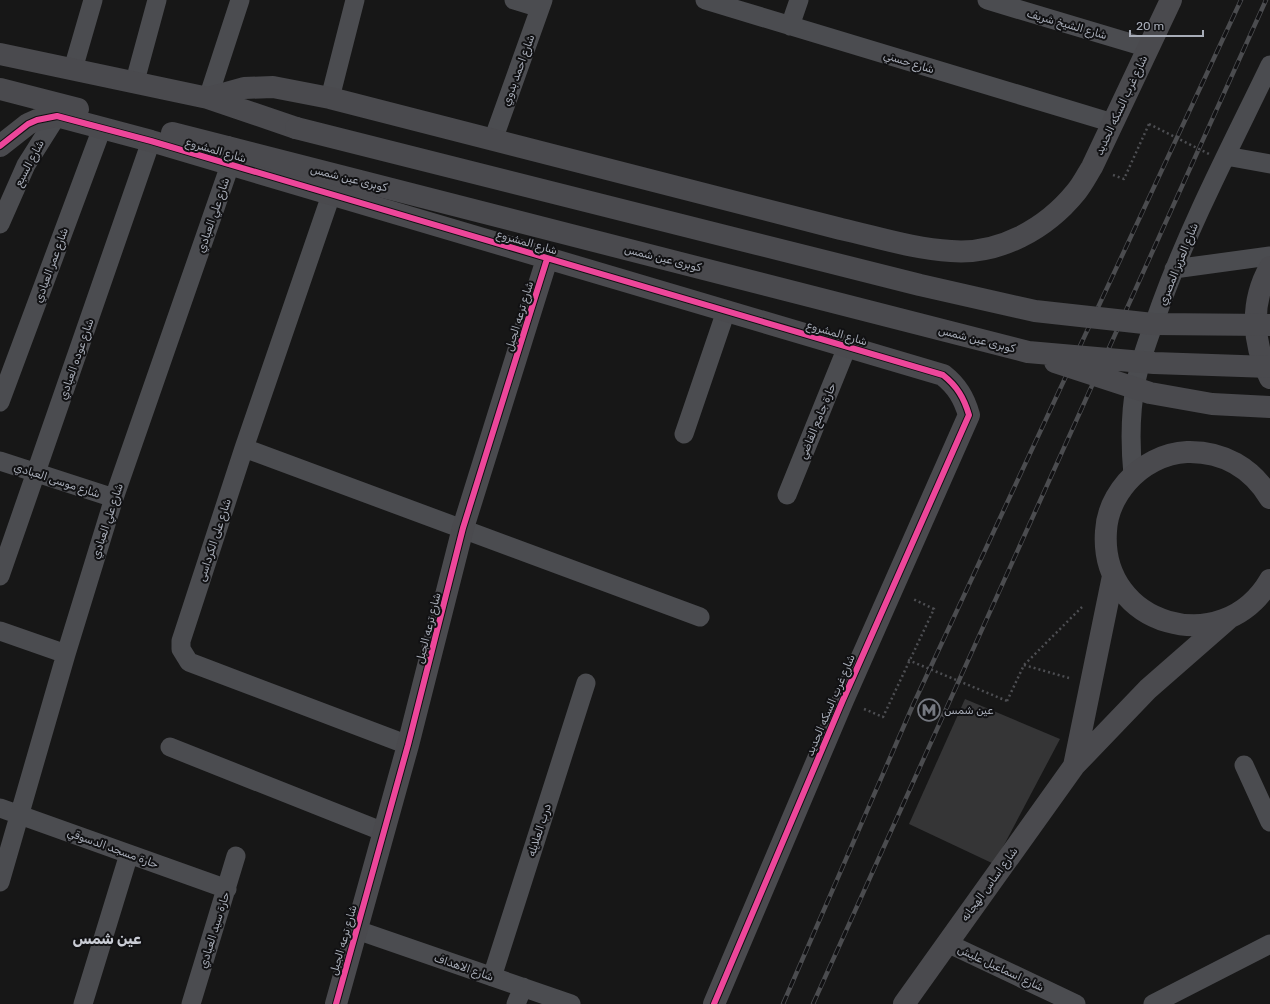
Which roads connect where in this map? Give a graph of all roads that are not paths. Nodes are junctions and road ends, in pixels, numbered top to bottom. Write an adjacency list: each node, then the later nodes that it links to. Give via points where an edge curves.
1 (93, 0): 15 (street)
2 (157, 0): 17 (street)
3 (240, 0): 19 (street)
4 (355, 0): 20 (street)
5 (514, 0): 10 (street)
6 (705, 0): 12 (street, شارع حسني)
7 (799, 0): 12 (street)
8 (987, 0): 11 (street, شارع الشيخ شريف)
9 (1171, 0): 13 (street, شارع غرب السكه الحديد)
10 (541, 4): 24 (street, شارع احمد بدوي)
11 (1031, 6): 13 (street, شارع الشيخ شريف)
12 (790, 26): 22 (street, شارع حسني)
13 (1148, 48): 22 (street, شارع غرب السكه الحديد)
14 (0, 54): 15 (street)
15 (73, 69): 17 (street)
16 (1268, 74): 28 (street, شارع العزيز المصري)
17 (135, 81): 19 (street)
18 (0, 88): 21 (street, شارع المشروع)
19 (208, 98): 20 (street, via 244,88 273,87); 37 (street, bridge, via 296,128 904,281 1035,311 1153,324)
20 (330, 98): 24 (street)
21 (60, 111): 23 (street, شارع المشروع); 26 (street, via 28,124); 27 (street, كوبرى عين شمس); 31 (street, شارع السبع, via 26,165)
22 (1113, 123): 24 (street, شارع غرب السكه الحديد, via 1077,192 1058,213 1034,230 1009,242 981,250 952,252 841,229)
23 (102, 128): 25 (street, شارع المشروع); 42 (street, شارع عمر العبادي)
24 (493, 140)
25 (151, 142): 27 (street, شارع المشروع); 48 (street, شارع عوده العبادي)
26 (0, 146)
27 (228, 156): 30 (street, شارع المشروع); 39 (street, كوبرى عين شمس, bridge); 51 (street, شارع علي العبادي)
28 (1219, 156): 29 (street); 35 (street, شارع العزيز المصري)
29 (1270, 164)
30 (331, 195): 33 (street, شارع المشروع); 46 (street, شارع على الكرداسى)
31 (0, 224)
32 (1270, 256): 35 (street)
33 (547, 258): 36 (street, شارع المشروع); 53 (street, شارع ترعه الجبل)
34 (1270, 267): 41 (street, via 1256,308 1255,329 1258,350)
35 (1174, 269): 49 (street, شارع العزيز المصري, via 1144,350 1136,381 1130,436)
36 (726, 311): 38 (street, شارع المشروع); 45 (street)
37 (1270, 325)
38 (847, 347): 44 (street, شارع المشروع, via 943,375 960,391); 50 (street, حارة جامع القاضي)
39 (1028, 352): 40 (street, كوبرى عين شمس, bridge, via 1154,363); 43 (street, bridge, via 1090,375 1150,393 1212,404)
40 (1270, 367)
41 (1270, 378)
42 (0, 402)
43 (1270, 407)
44 (969, 415): 83 (street, شارع غرب السكه الحديد, via 843,700)
45 (684, 434)
46 (244, 448): 53 (street); 62 (street, شارع على الكرداسى, via 181,641 184,656 189,662)
47 (0, 461): 48 (street, شارع موسى العبادي)
48 (37, 473): 51 (street, شارع موسى العبادي); 54 (street, شارع عوده العبادي)
49 (1133, 475): 52 (street, via 1164,456 1182,452 1218,455 1235,462 1250,473 1263,486); 55 (street, via 1112,505 1107,522 1105,541 1107,559)
50 (787, 496)
51 (114, 498): 60 (street, شارع علي العبادي)
52 (1270, 498)
53 (463, 528): 57 (street); 62 (street, شارع ترعه الجبل)
54 (0, 576)
55 (1113, 576): 58 (street, via 1137,606 1153,617 1171,624 1209,625); 65 (street, شارع اساس الهجانه)
56 (1270, 580): 58 (street, via 1255,600)
57 (700, 617)
58 (1228, 619): 65 (street, شارع اساس الهجانه, via 1148,689)
59 (0, 631): 60 (street)
60 (66, 654): 67 (street, شارع علي العبادي)
61 (586, 683): 77 (street, درب العلايله)
62 (408, 745): 69 (street, شارع ترعه الجبل)
63 (170, 748): 69 (street)
64 (1244, 764): 68 (street)
65 (1074, 766): 75 (street, شارع اساس الهجانه)
66 (0, 808): 67 (street, حارة مسجد الدسوقي)
67 (19, 814): 70 (street, حارة مسجد الدسوقي); 72 (street, شارع علي العبادي)
68 (1270, 822)
69 (384, 832): 74 (street, شارع ترعه الجبل)
70 (129, 854): 73 (street, حارة مسجد الدسوقي); 79 (street)
71 (236, 856): 73 (street, حارة سيد العبادي)
72 (0, 882)
73 (227, 888): 80 (street, حارة سيد العبادي)
74 (357, 930): 77 (street, شارع الاهداف); 81 (street, شارع ترعه الجبل)
75 (947, 943): 84 (street, شارع اساس الهجانه); 85 (street, شارع اسماعيل عليش)
76 (1270, 944): 86 (street)
77 (492, 977): 78 (street, شارع الاهداف)
78 (519, 996): 82 (street, شارع الاهداف)
79 (83, 1004)
80 (191, 1004)
81 (336, 1004)
82 (571, 1004)
83 (714, 1004)
84 (904, 1004)
85 (1076, 1004)
86 (1152, 1004)

